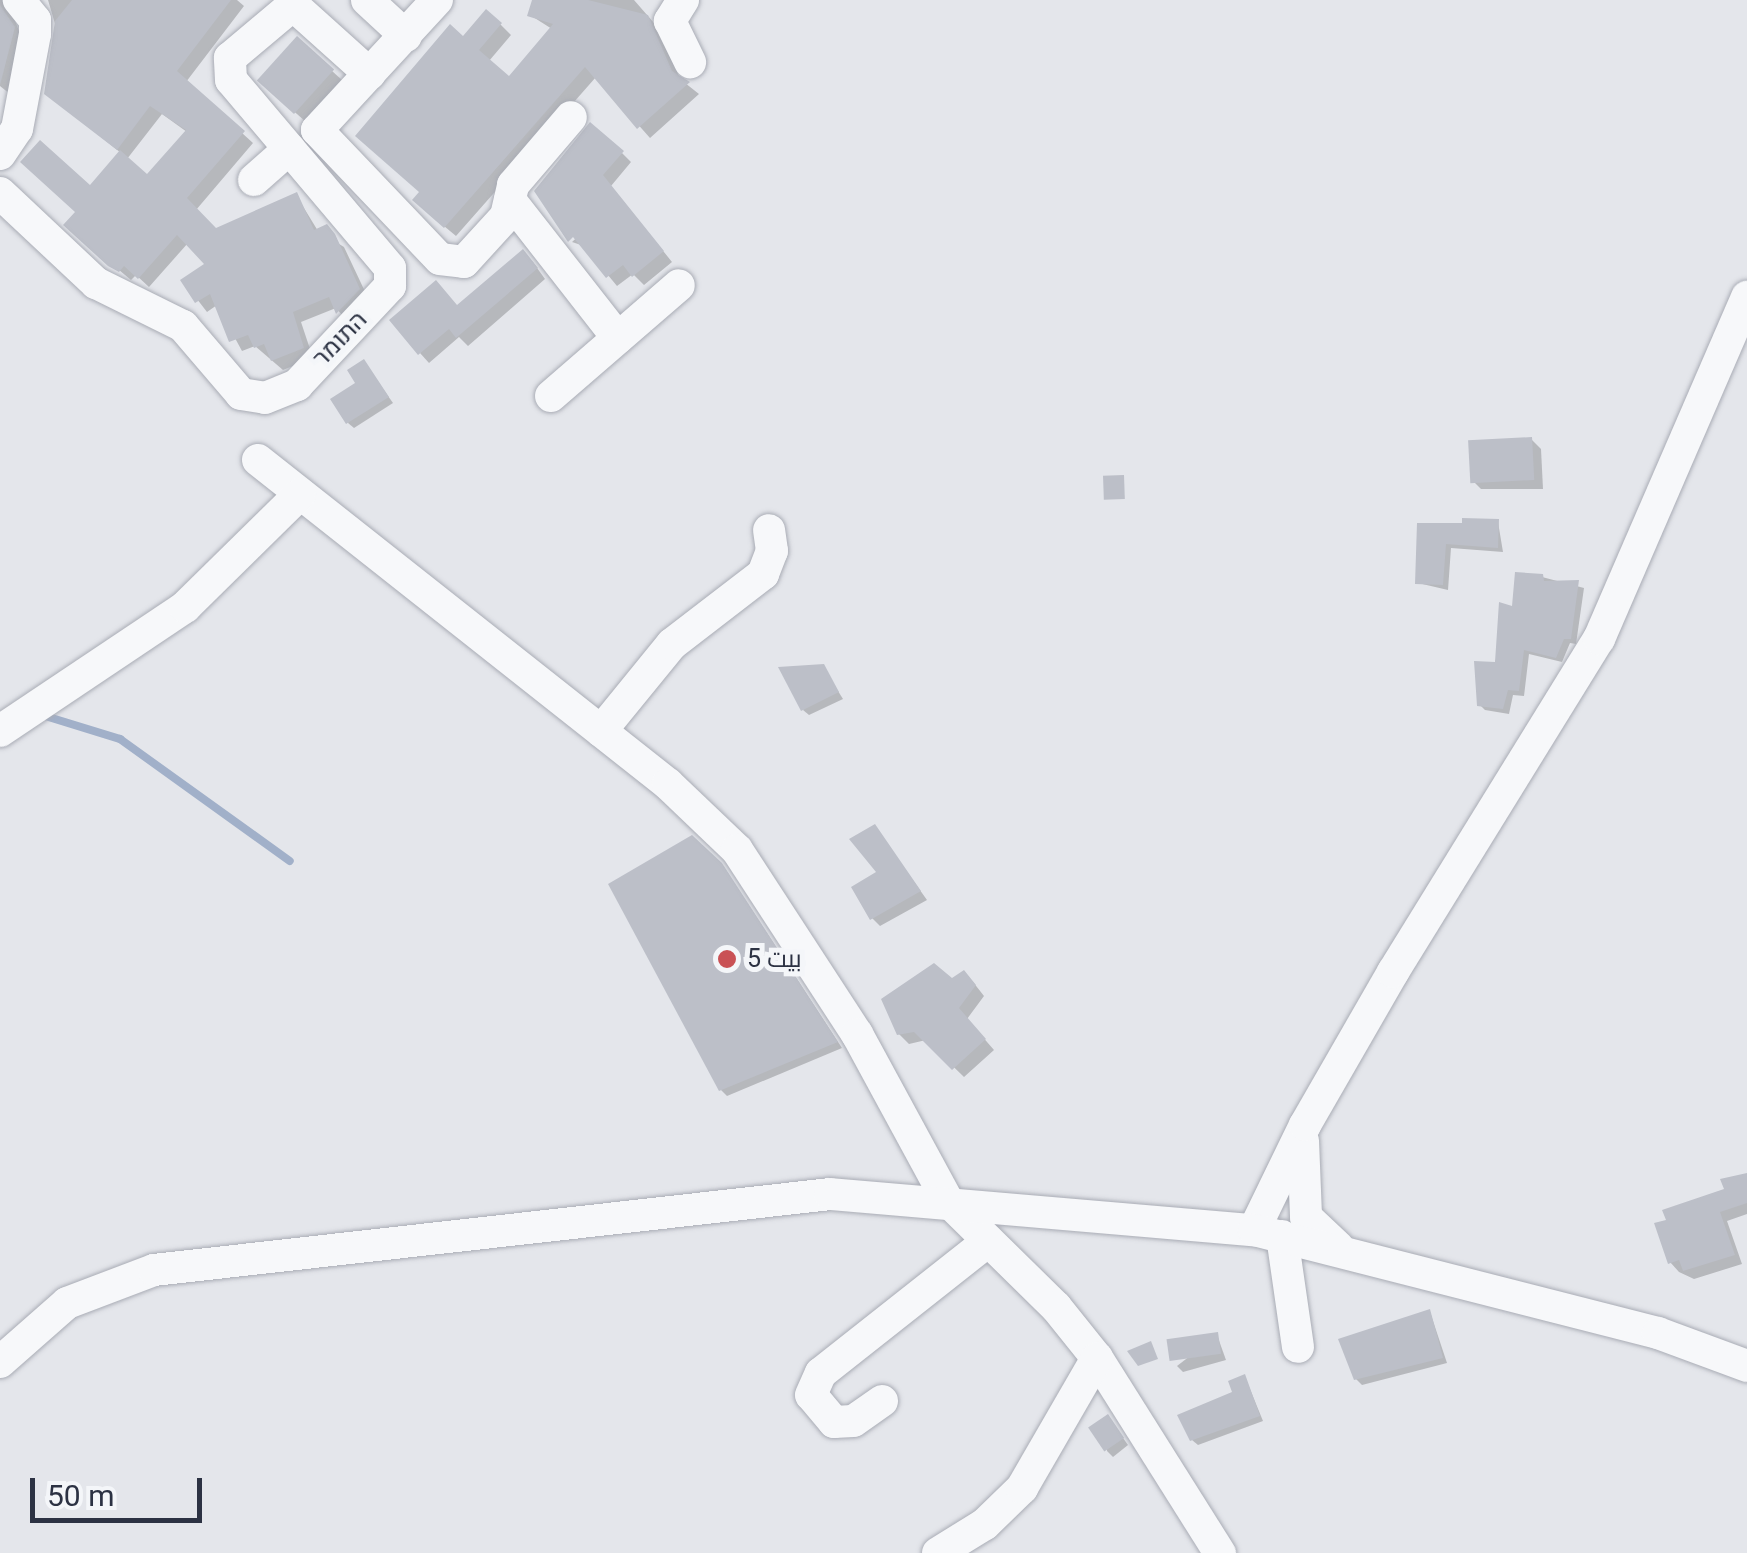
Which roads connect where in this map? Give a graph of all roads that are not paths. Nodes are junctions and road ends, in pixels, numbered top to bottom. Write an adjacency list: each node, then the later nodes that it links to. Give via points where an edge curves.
1 (19, 0): 11 (street, via 34,20 35,34 16,129)
2 (368, 0): 6 (street)
3 (438, 0): 6 (street)
4 (684, 0): 7 (street, via 670,22)
5 (293, 2): 8 (street); 10 (street, התומר, via 230,58 232,80)
6 (406, 36): 8 (street)
7 (690, 62)
8 (370, 74): 14 (street, via 317,130 440,259 464,262 506,216)
9 (571, 117): 14 (street, via 512,185)
10 (289, 149): 12 (street); 13 (street, התומר, via 390,268 390,286 297,384 265,398 241,394 168,316 96,283)
11 (0, 154)
12 (254, 180)
13 (0, 193)
14 (510, 200): 17 (street)
15 (679, 285): 17 (street)
16 (1747, 298): 24 (street, via 1599,639)
17 (618, 338): 18 (street)
18 (551, 396)
19 (258, 460): 20 (street)
20 (300, 494): 22 (street, via 185,607); 23 (street)
21 (769, 530): 23 (street, via 772,552 763,574 672,644)
22 (0, 731)
23 (601, 731): 25 (street, via 738,850 857,1034)
24 (1308, 1119): 26 (street); 28 (street, via 1300,1154 1306,1217)
25 (947, 1200): 26 (street); 27 (street); 31 (street, via 814,1196 206,1260 154,1270 67,1303)
26 (1268, 1233): 28 (street); 29 (street)
27 (988, 1241): 30 (street); 33 (street, via 821,1373 811,1395 834,1422 853,1421)
28 (1342, 1250): 32 (street, via 1658,1333)
29 (1298, 1347)
30 (1097, 1358): 34 (street, via 1022,1488 985,1524); 35 (street)
31 (0, 1362)
32 (1747, 1366)
33 (882, 1401)
34 (938, 1553)
35 (1220, 1553)

